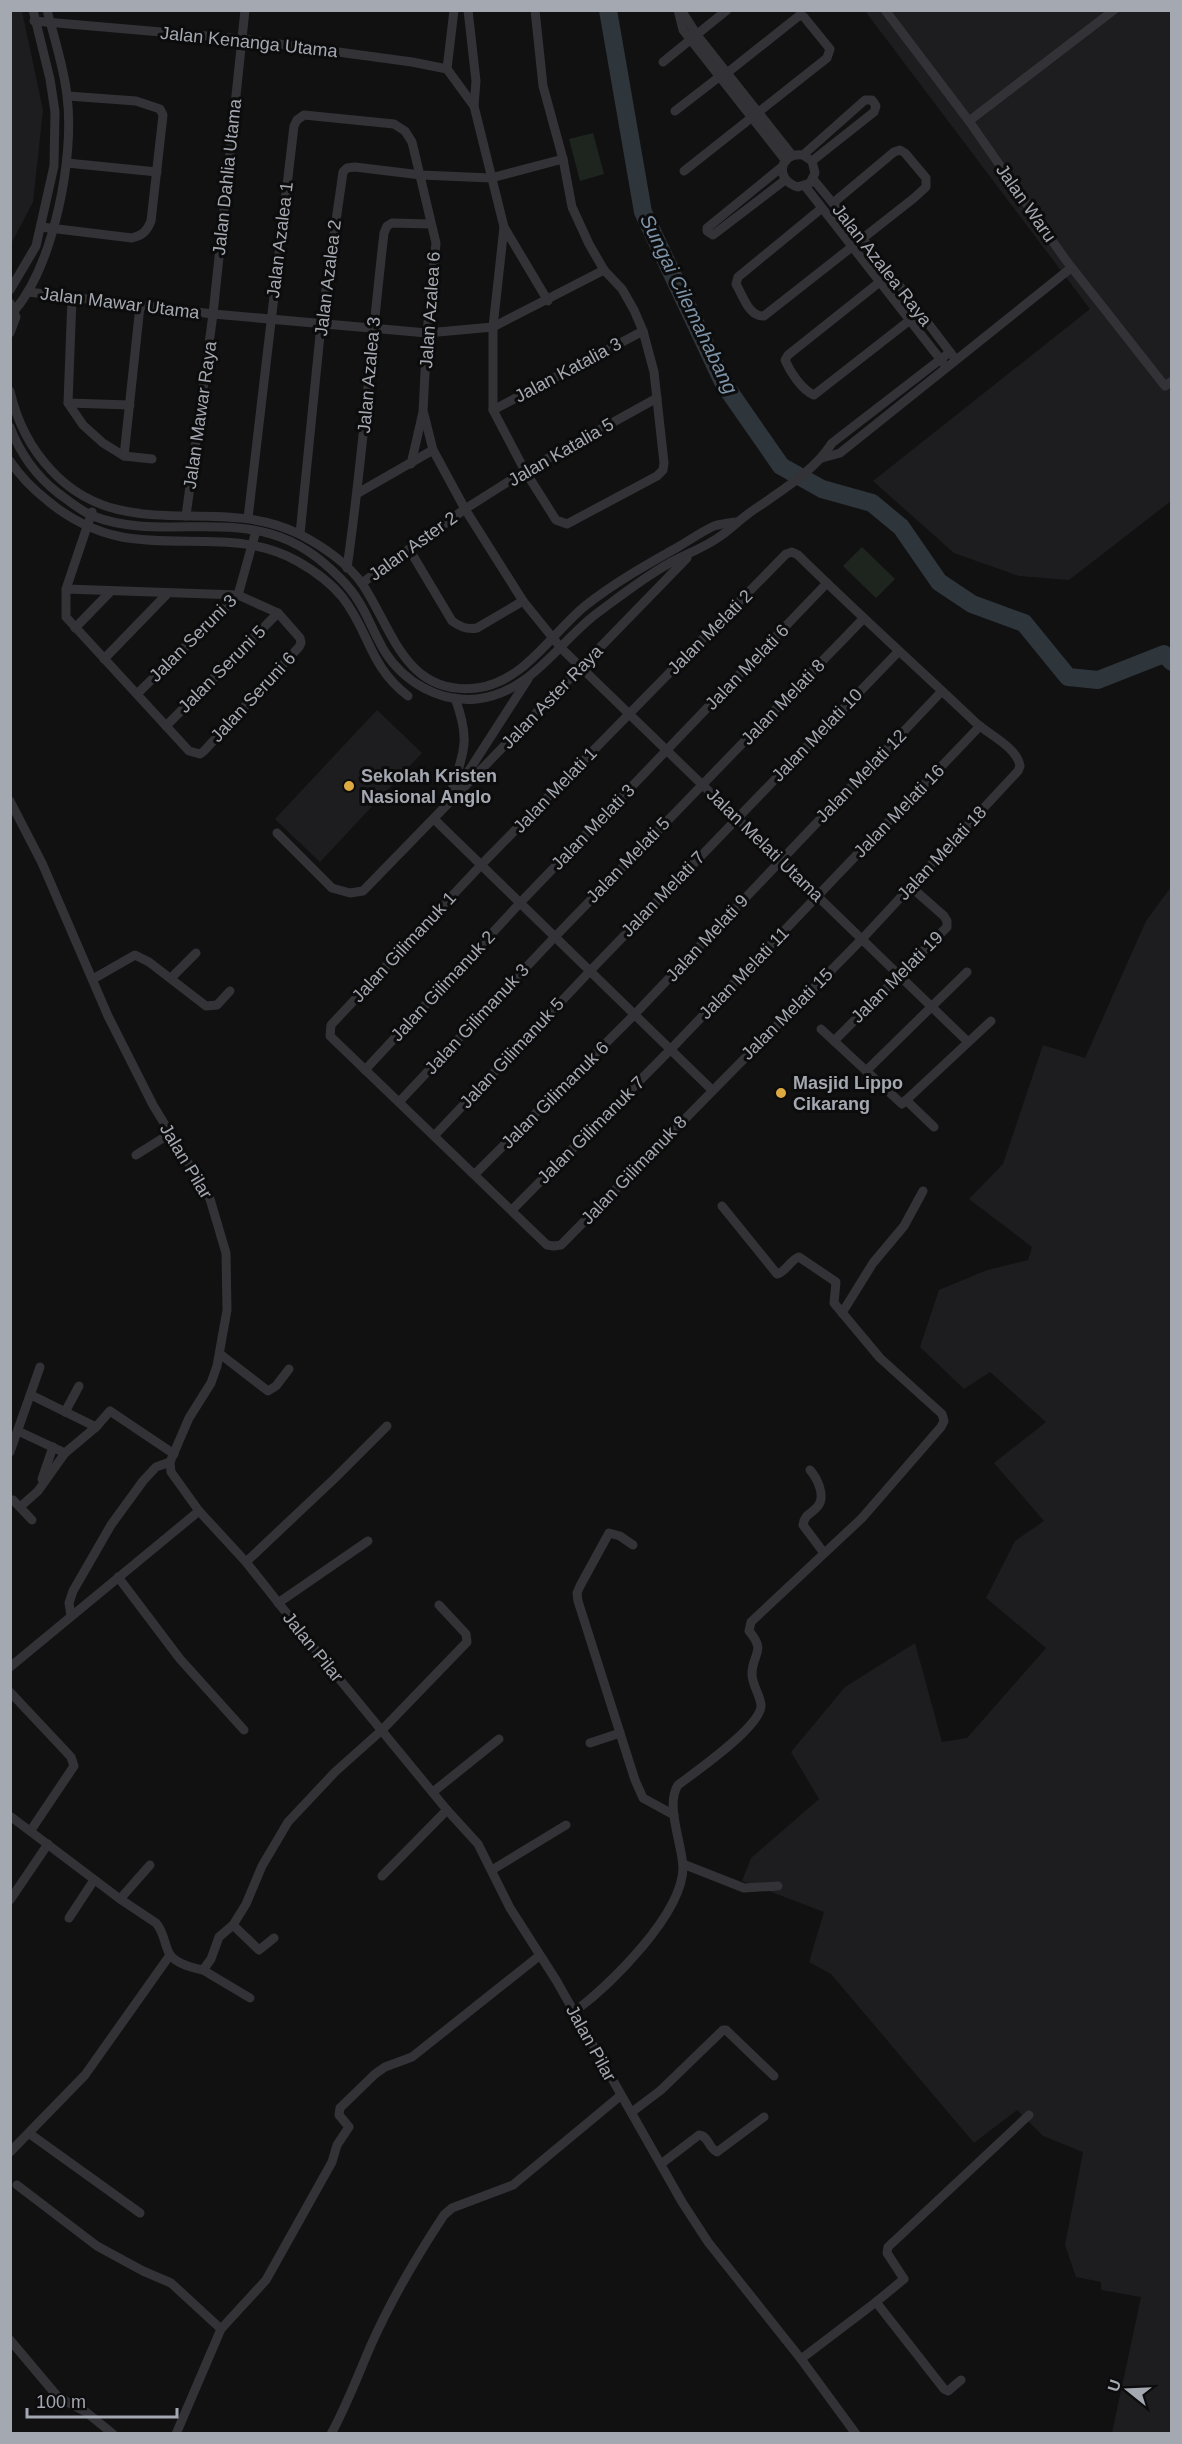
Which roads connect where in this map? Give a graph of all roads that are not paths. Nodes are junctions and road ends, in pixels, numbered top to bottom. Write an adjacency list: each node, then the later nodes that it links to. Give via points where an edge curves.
1 (33, 10): 11 (street)
2 (47, 10): 12 (street)
3 (244, 10): 14 (street, Jalan Dahlia Utama)
4 (454, 10): 16 (street)
5 (468, 10): 19 (street, via 476,81)
6 (535, 10): 24 (street, via 543,86)
7 (680, 10): 13 (street, via 683,30)
8 (727, 10): 13 (street)
9 (885, 10): 22 (street, Jalan Waru)
10 (1114, 10): 22 (street)
11 (34, 21): 12 (street, Jalan Kenanga Utama); 38 (street, via 55,112 54,166)
12 (50, 22): 14 (street, Jalan Kenanga Utama); 18 (street)
13 (693, 38): 15 (street); 17 (street)
14 (242, 39): 16 (street, Jalan Kenanga Utama); 52 (street, Jalan Dahlia Utama)
15 (663, 62)
16 (447, 69): 19 (street)
17 (723, 75): 20 (street); 21 (street); 21 (street, via 800,15 830,49 827,58)
18 (68, 96): 27 (street); 29 (street, via 136,101 160,109 163,115)
19 (474, 106): 31 (street)
20 (675, 111)
21 (755, 115): 25 (street); 28 (street)
22 (969, 121): 43 (street, Jalan Waru)
23 (803, 155): 25 (street); 26 (street); 26 (street, via 865,100 872,100 874,112)
24 (563, 159): 31 (street, Jalan Azalea 2); 44 (street, via 572,207)
25 (787, 161): 33 (street); 33 (street, via 706,231 713,235)
26 (812, 161): 32 (street)
27 (67, 163): 29 (street); 40 (street)
28 (684, 171)
29 (157, 172): 40 (street, via 151,221 142,235 132,238)
30 (421, 174): 31 (street, Jalan Azalea 2); 37 (street, Jalan Azalea 6); 53 (street, Jalan Azalea 1, via 412,142 401,126 304,115 297,120); 56 (street, Jalan Azalea 2, via 354,166 343,172)
31 (491, 178): 39 (street)
32 (813, 179): 34 (street); 35 (street, Jalan Azalea Raya)
33 (785, 180): 34 (street, via 798,188)
34 (805, 186): 36 (street, Jalan Azalea Raya)
35 (833, 203): 41 (street, Jalan Azalea Raya); 41 (street, via 900,150 926,178 926,187)
36 (822, 208): 42 (street, Jalan Azalea Raya); 42 (street, via 738,277 736,284 752,313 764,316)
37 (430, 224): 58 (street, Jalan Azalea 3, via 387,226); 61 (street, Jalan Azalea 6, via 435,251)
38 (41, 227): 40 (street); 46 (street, via 33,254)
39 (504, 227): 49 (street); 57 (street)
40 (53, 229): 47 (street)
41 (862, 238): 42 (street); 54 (street, Jalan Azalea Raya)
42 (852, 246): 45 (street, Jalan Azalea Raya)
43 (1071, 268): 64 (street); 66 (street, Jalan Waru, via 1165,386)
44 (604, 270): 49 (street); 59 (street, via 622,289)
45 (881, 281): 55 (street, Jalan Azalea Raya); 55 (street, via 788,355 788,366 807,392 814,395)
46 (10, 290)
47 (28, 292): 48 (street, Jalan Mawar Utama); 51 (street)
48 (72, 298): 50 (street, Jalan Mawar Utama); 71 (street)
49 (548, 301): 57 (street)
50 (140, 306): 52 (street, Jalan Mawar Utama); 72 (street)
51 (13, 307): 60 (street, via 15,323)
52 (213, 315): 53 (street, Jalan Mawar Utama); 89 (street, Jalan Mawar Raya)
53 (270, 320): 56 (street, Jalan Mawar Utama); 90 (street, Jalan Azalea 1)
54 (927, 321): 55 (street); 62 (street, Jalan Azalea Raya)
55 (913, 324): 63 (street, Jalan Azalea Raya)
56 (321, 325): 58 (street, Jalan Mawar Utama); 94 (street, Jalan Azalea 2)
57 (493, 327): 61 (street, Jalan Mawar Utama); 73 (street)
58 (372, 329): 61 (street, Jalan Mawar Utama); 85 (street, Jalan Azalea 3)
59 (643, 331): 70 (street); 73 (street, Jalan Katalia 3)
60 (10, 333)
61 (427, 333): 74 (street, Jalan Azalea 6)
62 (950, 352): 63 (street); 64 (street, Jalan Azalea Raya)
63 (941, 359): 65 (street, Jalan Azalea Raya); 67 (street)
64 (956, 361): 65 (street)
65 (948, 368): 69 (street)
66 (1172, 381)
67 (910, 383): 69 (street); 75 (street)
68 (10, 391): 86 (street, via 22,428 37,454 58,478)
69 (917, 392): 76 (street)
70 (657, 398): 84 (street, Jalan Katalia 5); 84 (street, via 663,470 657,476 564,524 556,520)
71 (68, 403): 72 (street); 79 (street, via 93,435)
72 (130, 405): 79 (street)
73 (493, 410): 84 (street)
74 (423, 412): 78 (street, Jalan Azalea 6); 83 (street, Jalan Azalea 6)
75 (867, 417): 76 (street); 80 (street, via 832,443)
76 (873, 426): 80 (street, via 840,453)
77 (10, 427): 88 (street, via 38,475)
78 (433, 450): 83 (street); 87 (street, Jalan Azalea 6)
79 (124, 456): 81 (street)
80 (822, 458): 91 (street)
81 (152, 459)
82 (10, 461): 92 (street, via 46,500)
83 (411, 464): 85 (street)
84 (525, 471): 87 (street, Jalan Katalia 5)
85 (358, 493): 98 (street, Jalan Azalea 3)
86 (94, 504): 88 (street); 89 (street, via 128,514)
87 (465, 509): 96 (street, Jalan Aster 2); 107 (street, Jalan Azalea 6)
88 (92, 515): 92 (street); 93 (street, via 140,526)
89 (186, 516): 90 (street)
90 (248, 518): 94 (street)
91 (736, 522): 97 (street, Jalan Aster Raya); 111 (street, via 716,526 626,577 584,607)
92 (88, 526): 95 (street, via 121,537); 101 (street)
93 (256, 531): 95 (street, Jalan Seruni 3); 102 (street, via 308,551)
94 (300, 534): 98 (street)
95 (253, 544): 105 (street, Jalan Seruni 3); 106 (street, via 298,561)
96 (409, 549): 99 (street, Jalan Aster 2); 107 (street, via 458,626 477,628)
97 (691, 554): 112 (street, Jalan Aster Raya, via 668,564 593,616); 115 (street, Jalan Aster Raya)
98 (346, 568): 99 (street)
99 (362, 583): 111 (street, via 396,647 412,667 444,684 477,688 498,682 522,668)
100 (827, 584): 109 (street); 121 (street, Jalan Melati 2, via 798,555 786,554); 124 (street, Jalan Melati 6)
101 (66, 589): 103 (street); 110 (street, via 66,617)
102 (352, 590): 106 (street); 117 (street, via 384,649)
103 (110, 592): 104 (street); 110 (street)
104 (168, 593): 105 (street); 114 (street)
105 (238, 595): 108 (street); 119 (street, Jalan Seruni 3)
106 (342, 598): 117 (street, via 378,665 405,694)
107 (523, 601): 111 (street, Jalan Melati Utama)
108 (278, 613): 122 (street, Jalan Seruni 5); 122 (street, Jalan Seruni 6, via 300,638 299,647 200,754 189,751)
109 (863, 619): 113 (street); 125 (street, Jalan Melati 8)
110 (75, 628): 114 (street)
111 (553, 637): 112 (street, Jalan Melati Utama)
112 (561, 648): 115 (street, Jalan Melati Utama); 116 (street)
113 (898, 652): 118 (street); 128 (street, Jalan Melati 10)
114 (104, 659): 119 (street)
115 (581, 668): 121 (street, Jalan Melati Utama); 127 (street, Jalan Aster Raya)
116 (529, 677): 120 (street, via 495,696); 127 (street)
117 (411, 680): 120 (street, via 437,694)
118 (942, 691): 123 (street); 131 (street, Jalan Melati 12)
119 (137, 694): 122 (street)
120 (455, 698): 127 (street, via 464,724 465,750)
121 (629, 714): 124 (street, Jalan Melati Utama); 132 (street, Jalan Melati 1)
122 (166, 726)
123 (980, 726): 133 (street, Jalan Melati 18, via 1015,754 1018,771); 134 (street, Jalan Melati 16)
124 (666, 750): 125 (street, Jalan Melati Utama); 135 (street, Jalan Melati 3)
125 (702, 784): 128 (street, Jalan Melati Utama); 136 (street, Jalan Melati 5)
126 (10, 801): 143 (street, Jalan Pilar)
127 (449, 803): 129 (street, Jalan Aster Raya)
128 (737, 818): 131 (street, Jalan Melati Utama); 139 (street, Jalan Melati 7)
129 (435, 820): 130 (street, Jalan Aster Raya, via 363,891 350,893 332,888); 132 (street)
130 (277, 832)
131 (780, 861): 134 (street, Jalan Melati Utama); 146 (street, Jalan Melati 9)
132 (481, 865): 135 (street); 152 (street, Jalan Gilimanuk 1, via 331,1025 330,1036)
133 (911, 887): 137 (street, Jalan Melati 18); 141 (street, Jalan Melati 19, via 947,921 946,927)
134 (818, 896): 137 (street, Jalan Melati Utama); 151 (street, Jalan Melati 11)
135 (520, 903): 136 (street); 152 (street, Jalan Gilimanuk 2)
136 (555, 937): 139 (street); 155 (street, Jalan Gilimanuk 3)
137 (862, 939): 141 (street, Jalan Melati Utama); 154 (street, Jalan Melati 15)
138 (196, 953): 142 (street)
139 (590, 971): 146 (street); 159 (street, Jalan Gilimanuk 5)
140 (967, 972): 145 (street)
141 (899, 975): 145 (street, Jalan Melati Utama); 149 (street, Jalan Melati 19)
142 (171, 978): 143 (street, via 135,955); 144 (street, via 206,1006 217,1005)
143 (93, 979): 158 (street, Jalan Pilar, via 153,1105)
144 (230, 991)
145 (932, 1006): 150 (street, Jalan Melati Utama); 153 (street)
146 (634, 1015): 151 (street); 161 (street, Jalan Gilimanuk 6)
147 (991, 1021): 150 (street)
148 (821, 1029): 149 (street)
149 (834, 1041): 153 (street)
150 (968, 1042): 156 (street)
151 (670, 1049): 154 (street); 164 (street, Jalan Gilimanuk 7)
152 (365, 1070): 155 (street)
153 (866, 1071): 156 (street)
154 (712, 1090): 164 (street, Jalan Gilimanuk 8, via 561,1245 547,1245)
155 (399, 1102): 159 (street)
156 (904, 1102): 157 (street)
157 (934, 1127)
158 (171, 1133): 160 (street); 166 (street, Jalan Pilar, via 210,1199 226,1252 227,1310)
159 (435, 1135): 161 (street)
160 (136, 1155)
161 (475, 1174): 164 (street)
162 (923, 1191): 165 (street, via 904,1226 873,1263)
163 (722, 1206): 165 (street, via 777,1274 800,1257 836,1282 833,1301)
164 (512, 1210)
165 (842, 1313): 185 (street, via 880,1358 942,1414 944,1421 862,1518)
166 (220, 1354): 168 (street, via 268,1391); 178 (street, Jalan Pilar, via 211,1383 189,1418)
167 (40, 1368): 170 (street)
168 (289, 1369)
169 (79, 1386): 171 (street)
170 (31, 1395): 171 (street); 174 (street)
171 (65, 1412): 173 (street)
172 (387, 1426): 186 (street)
173 (96, 1427): 177 (street); 178 (street, via 110,1411)
174 (18, 1431): 175 (street); 176 (street)
175 (53, 1447): 177 (street); 180 (street)
176 (10, 1452)
177 (65, 1453): 180 (street)
178 (172, 1458): 181 (street, Jalan Pilar, via 171,1472); 190 (street, via 156,1467 111,1525 73,1591 69,1603)
179 (810, 1470): 185 (street, via 817,1478 820,1501 807,1514 803,1525)
180 (38, 1491): 182 (street, via 16,1504)
181 (199, 1511): 186 (street, Jalan Pilar); 187 (street)
182 (32, 1520)
183 (368, 1541): 188 (street)
184 (633, 1545): 195 (street, via 609,1533 577,1593)
185 (824, 1554): 200 (street, via 751,1622 749,1631 759,1651 752,1672 760,1712 733,1743 678,1785 672,1797)
186 (246, 1562): 188 (street, Jalan Pilar)
187 (118, 1577): 190 (street); 193 (street, via 180,1659)
188 (278, 1603): 194 (street, Jalan Pilar)
189 (439, 1605): 194 (street, via 466,1634 467,1642)
190 (71, 1616): 191 (street)
191 (10, 1667)
192 (10, 1692): 203 (street, via 75,1767)
193 (244, 1730)
194 (382, 1730): 198 (street, Jalan Pilar); 214 (street, via 288,1822 272,1845)
195 (620, 1733): 197 (street); 200 (street, via 643,1798)
196 (499, 1739): 198 (street)
197 (590, 1743)
198 (433, 1792): 199 (street, Jalan Pilar)
199 (447, 1810): 207 (street, Jalan Pilar, via 478,1844); 208 (street)
200 (674, 1815): 205 (street)
201 (10, 1816): 203 (street)
202 (566, 1825): 207 (street)
203 (32, 1830): 204 (street)
204 (48, 1844): 209 (street); 212 (street)
205 (683, 1864): 210 (street, via 744,1888); 220 (street, via 679,1889 641,1949)
206 (150, 1865): 211 (street)
207 (492, 1870): 217 (street, Jalan Pilar)
208 (382, 1876)
209 (94, 1880): 211 (street); 213 (street)
210 (777, 1886)
211 (120, 1899): 216 (street, via 156,1923)
212 (10, 1900)
213 (69, 1918)
214 (233, 1924): 215 (street, via 259,1950); 218 (street, via 219,1937)
215 (274, 1938)
216 (170, 1955): 218 (street); 226 (street, via 85,2075)
217 (539, 1956): 220 (street, Jalan Pilar); 232 (street, via 412,2057 375,2074 340,2108 339,2115 349,2127 313,2200 266,2280)
218 (203, 1970): 219 (street)
219 (250, 1998)
220 (574, 2012): 222 (street, Jalan Pilar)
221 (774, 2076): 223 (street, via 723,2030 661,2090)
222 (620, 2096): 223 (street, Jalan Pilar); 238 (street, via 513,2184 452,2208 444,2215 386,2316)
223 (632, 2112): 228 (street, Jalan Pilar)
224 (1029, 2115): 231 (street, via 888,2247 887,2253 904,2278)
225 (764, 2117): 228 (street, via 717,2152 699,2135)
226 (30, 2134): 227 (street); 230 (street)
227 (10, 2152)
228 (661, 2164): 234 (street, Jalan Pilar, via 708,2242)
229 (17, 2185): 232 (street, via 97,2246 171,2283)
230 (140, 2213)
231 (876, 2302): 234 (street); 235 (street, via 945,2390)
232 (221, 2329): 237 (street)
233 (10, 2340): 236 (street, via 58,2397)
234 (801, 2359): 239 (street, Jalan Pilar)
235 (961, 2380)
236 (113, 2433)
237 (176, 2433)
238 (331, 2433)
239 (856, 2433)

